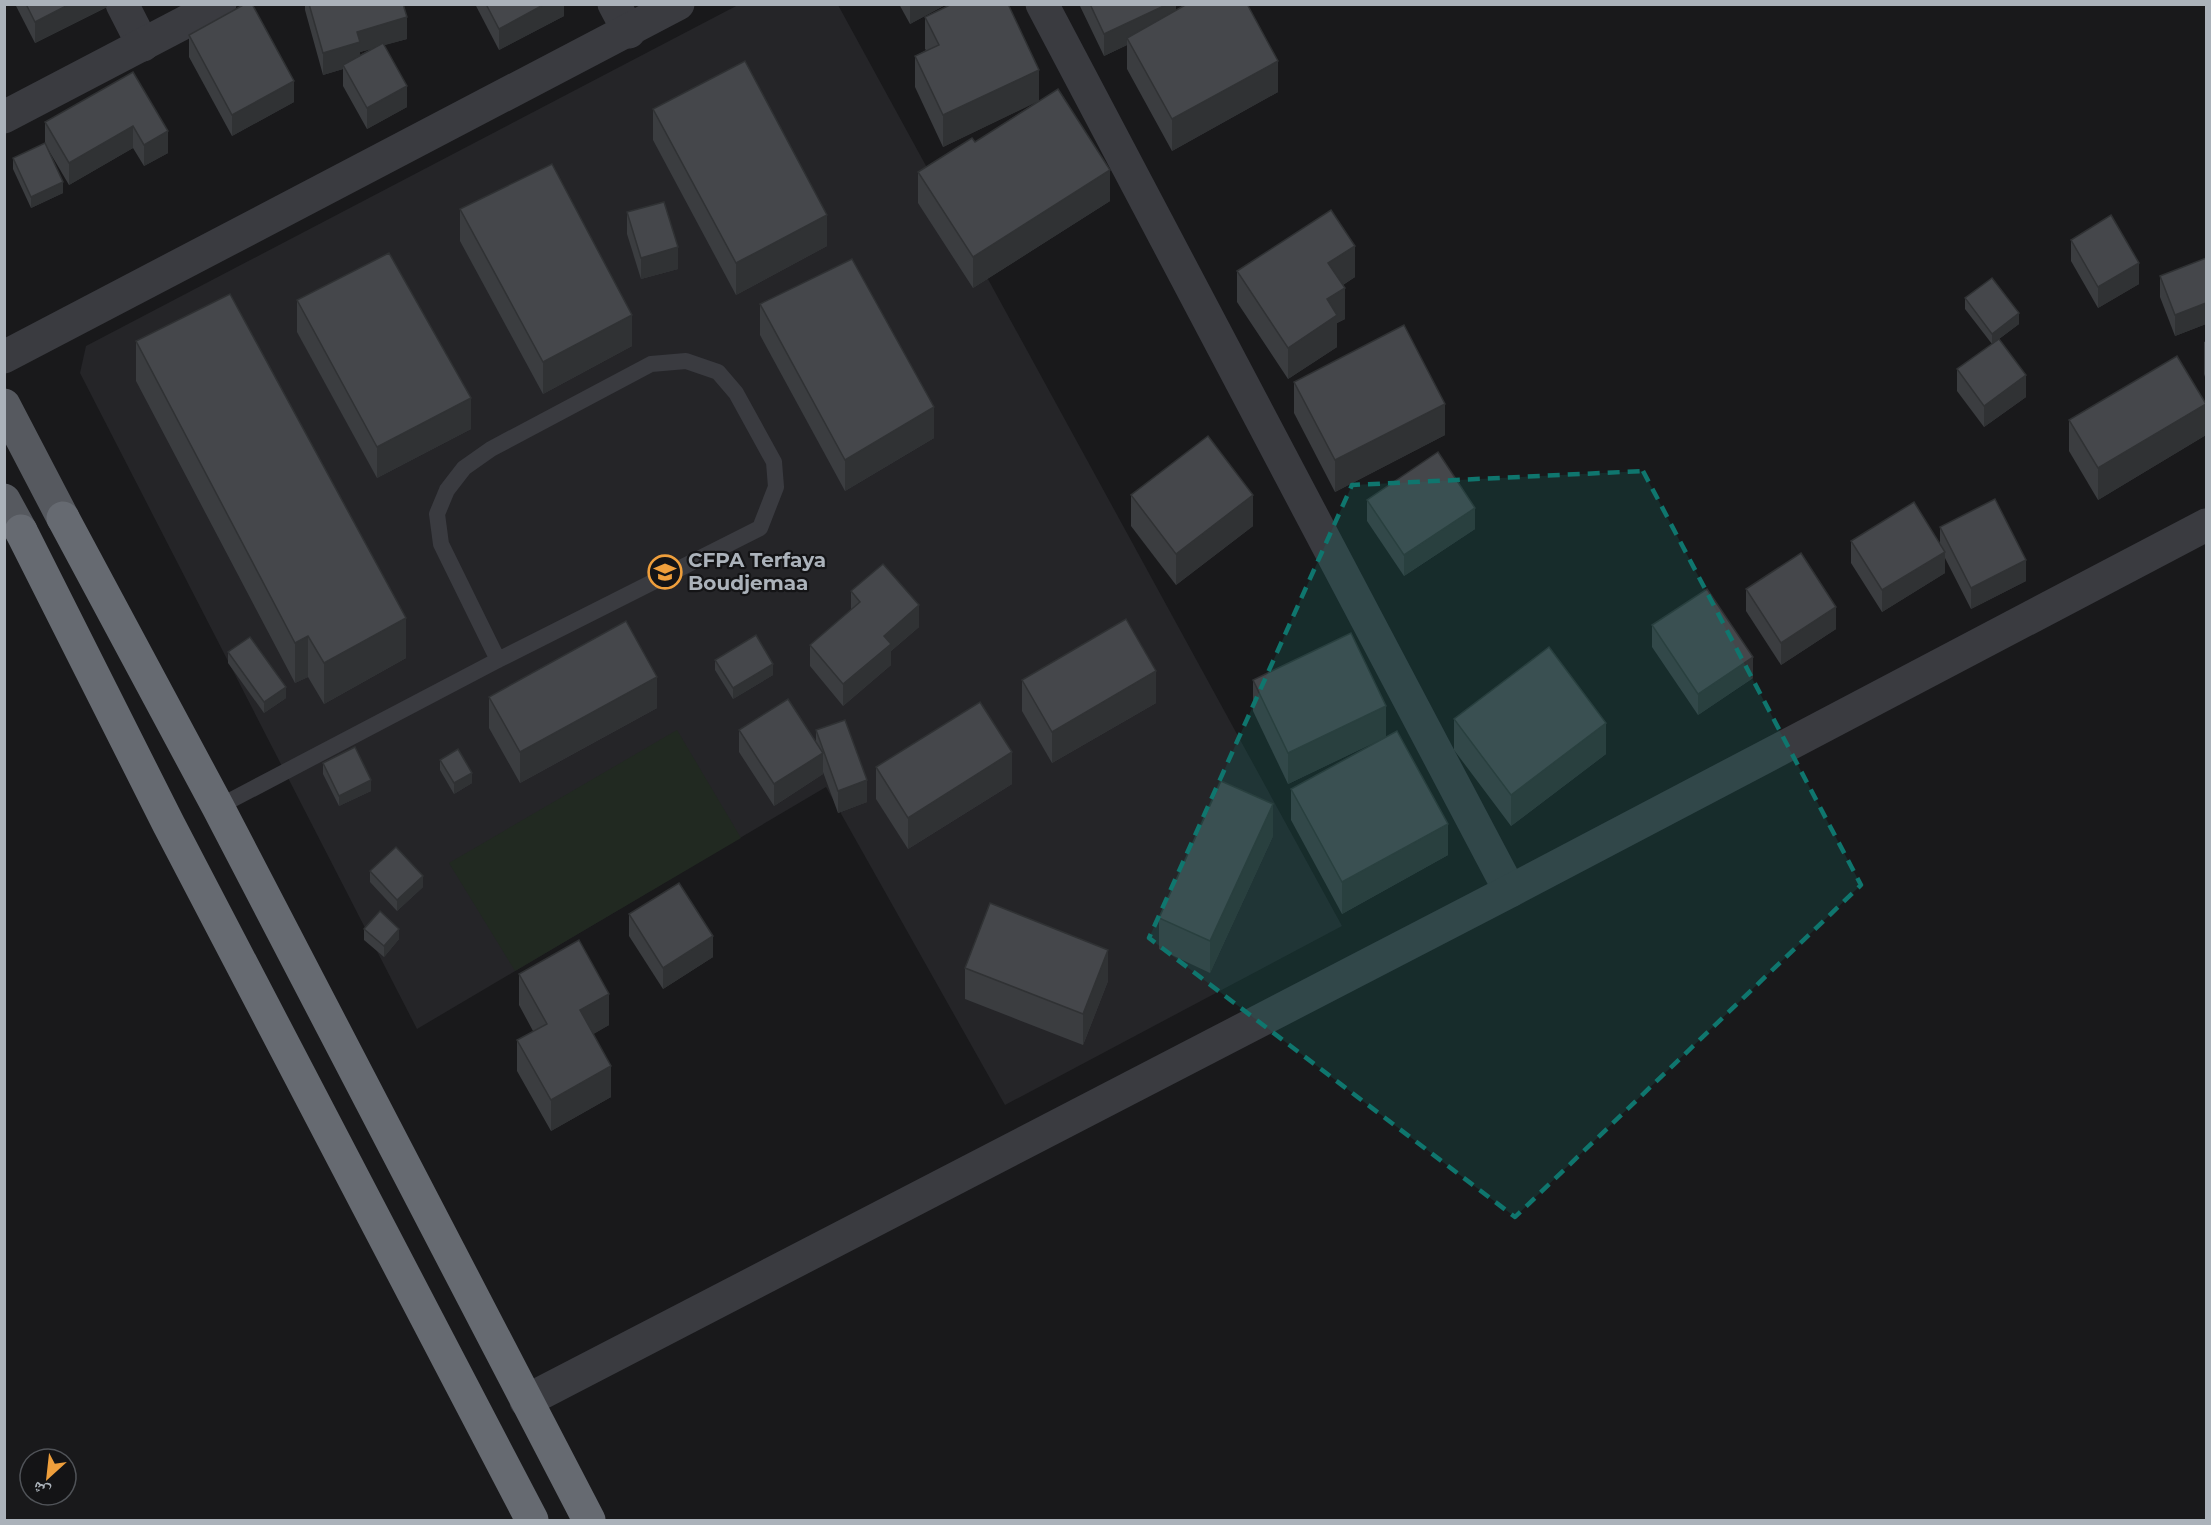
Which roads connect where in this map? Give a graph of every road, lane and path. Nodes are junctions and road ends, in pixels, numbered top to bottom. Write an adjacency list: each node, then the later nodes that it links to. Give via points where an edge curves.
1 (122, 4): 6 (street)
2 (220, 4): 6 (street)
3 (678, 4): 5 (street)
4 (1042, 4): 16 (street)
5 (621, 18): 8 (street)
6 (143, 45): 7 (street)
7 (4, 117)
8 (4, 357)
9 (4, 405): 11 (main road)
10 (4, 500): 13 (main road)
11 (63, 518): 15 (highway)
12 (2206, 525): 16 (street)
13 (13, 536): 18 (highway)
14 (498, 660): 14 (lane, via 760,528 776,487 774,462 736,393 718,372 686,361 651,364 491,449 464,468 447,490 437,514 441,544); 15 (lane)
15 (218, 807): 17 (highway)
16 (1510, 891): 17 (street)
17 (526, 1401): 19 (highway)
18 (532, 1521)
19 (589, 1521)

